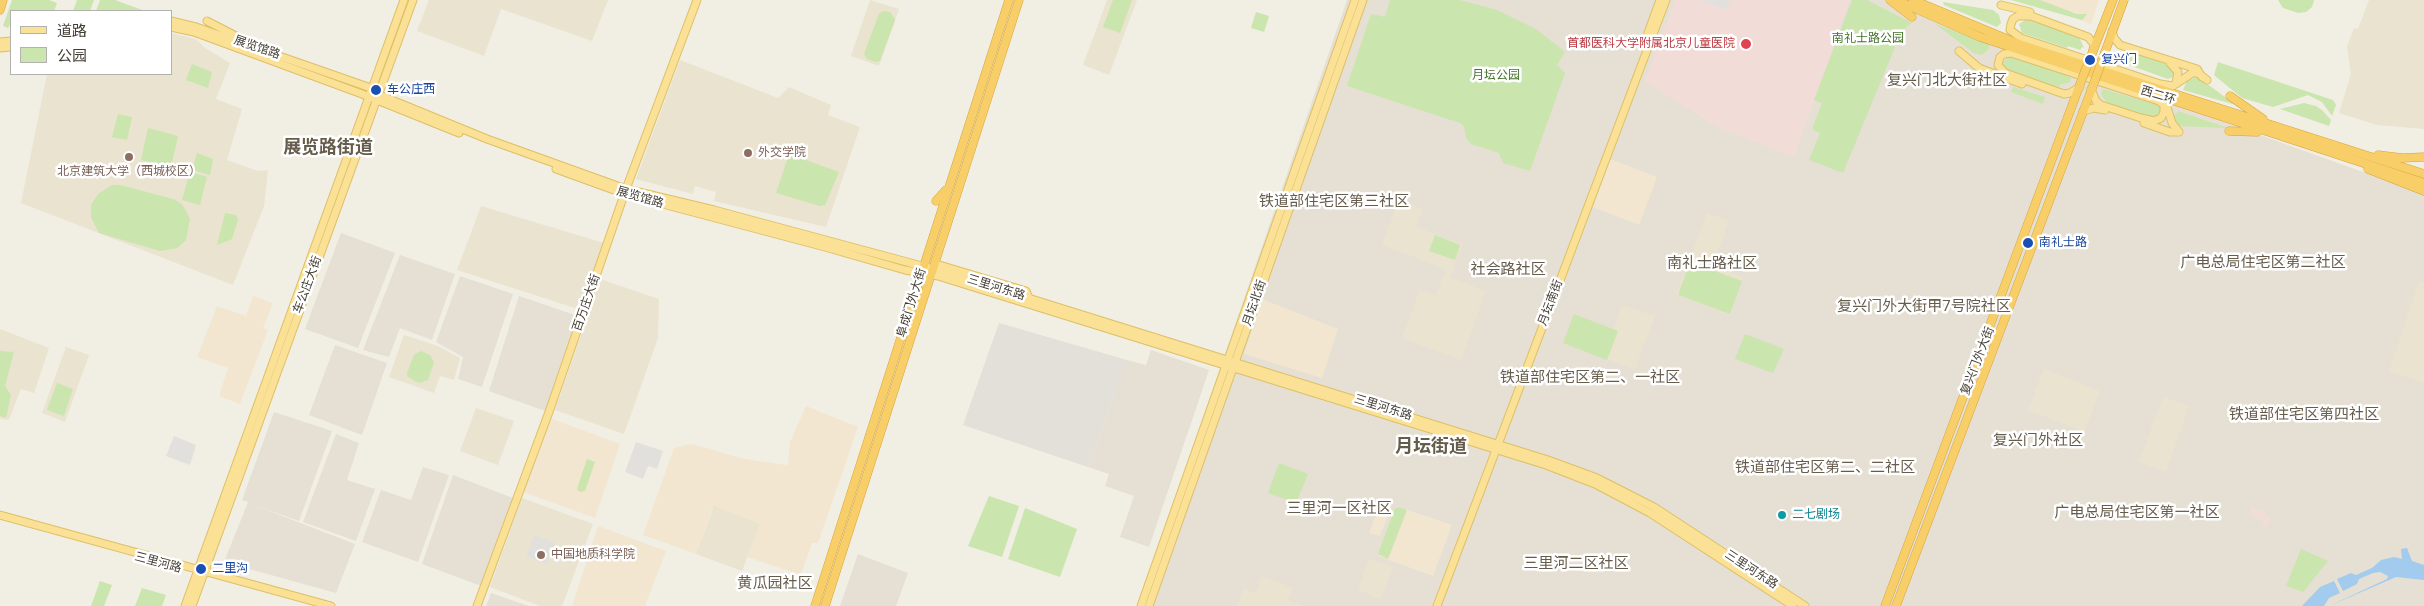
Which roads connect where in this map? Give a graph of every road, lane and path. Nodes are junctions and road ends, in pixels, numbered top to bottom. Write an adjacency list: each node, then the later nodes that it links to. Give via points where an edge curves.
1 (3, 0): 17 (highway)
2 (404, 0): 33 (main road, 车公庄大街)
3 (413, 0): 40 (main road, 车公庄大街)
4 (697, 0): 52 (main road, 百万庄大街)
5 (1009, 0): 50 (highway, 阜成门外大街)
6 (1018, 0): 55 (highway, 阜成门外大街)
7 (1355, 0): 56 (main road, 月坛北街)
8 (1363, 0): 56 (main road, 月坛北街)
9 (1660, 0): 57 (main road, 月坛南街)
10 (1666, 0): 57 (main road, 月坛南街)
11 (1890, 0): 18 (highway)
12 (1896, 0): 37 (highway, 西二环, via 1980,37)
13 (1912, 0): 36 (highway, 西二环, via 2019,44)
14 (2113, 0): 23 (highway, 复兴门外大街)
15 (2124, 0): 25 (highway, 复兴门外大街)
16 (2001, 5): 23 (main road, via 2089,34)
17 (0, 10)
18 (1912, 17)
19 (172, 21): 27 (main road, 展览馆路)
20 (207, 21): 27 (main road)
21 (2005, 22): 24 (main road)
22 (172, 27): 38 (main road, 展览馆路, via 194,32)
23 (2102, 29): 28 (highway, 复兴门外大街)
24 (2010, 30): 28 (main road, via 2013,19 2031,16 2088,37 2094,44); 34 (main road, via 2021,38 2164,85)
25 (2112, 31): 29 (highway, 复兴门外大街); 34 (main road, via 2120,45 2197,70 2205,78 2192,73)
26 (1959, 51): 41 (main road, via 1987,72 2061,97 2070,104)
27 (269, 52): 33 (main road, 展览馆路)
28 (2093, 52): 32 (highway, 复兴门外大街, bridge)
29 (2105, 52): 34 (main road, via 2120,47 2169,62 2177,69); 35 (highway, 复兴门外大街, bridge)
30 (2006, 53): 31 (main road); 32 (main road, via 2000,57 1998,65 2005,73 2064,94 2070,94); 35 (main road, via 2159,101 2164,112 2154,121 2101,105 2096,101)
31 (1998, 55)
32 (2081, 83): 41 (highway, 复兴门外大街)
33 (372, 84): 38 (main road, 车公庄大街); 40 (main road)
34 (2174, 85): 36 (main road)
35 (2093, 86): 42 (highway, 复兴门外大街)
36 (2161, 90): 44 (highway, 西二环)
37 (2149, 94): 42 (main road, via 2166,102 2172,123 2179,132 2165,131 2100,108); 44 (highway, 西二环)
38 (368, 96): 40 (main road, 展览馆路); 60 (main road, 车公庄大街)
39 (2230, 96): 44 (highway)
40 (376, 97): 52 (main road, 展览馆路); 60 (main road, 车公庄大街)
41 (2071, 110): 74 (highway, 复兴门外大街)
42 (2083, 111): 75 (highway, 复兴门外大街)
43 (2229, 131): 44 (highway)
44 (2280, 132): 45 (highway, 西二环); 46 (highway, 西二环)
45 (2351, 151): 47 (highway); 48 (highway, 西二环)
46 (2340, 155): 49 (highway, 西二环); 51 (highway)
47 (2424, 157)
48 (2424, 174)
49 (2424, 183)
50 (948, 186): 53 (highway); 54 (highway, 阜成门外大街)
51 (2424, 191)
52 (625, 192): 54 (main road, 展览馆路, via 714,210); 65 (main road, 百万庄大街)
53 (936, 201)
54 (918, 269): 55 (main road, 展览馆路); 66 (highway, 阜成门外大街)
55 (934, 269): 56 (main road, 三里河东路); 56 (main road, 三里河东路); 67 (highway, 阜成门外大街)
56 (1230, 364): 57 (main road, 三里河东路); 68 (main road, 月坛北街); 69 (main road, 月坛北街)
57 (1495, 445): 70 (main road, 月坛南街); 71 (main road, 月坛南街); 72 (main road, 三里河东路, via 1583,479 1668,522); 73 (main road, 三里河东路, via 1583,473 1645,502)
58 (0, 515): 60 (main road, 三里河路)
59 (0, 519): 60 (main road, 三里河路)
60 (201, 572): 61 (main road); 62 (main road); 63 (main road, 三里河路); 64 (main road, 三里河路)
61 (185, 606)
62 (192, 606)
63 (315, 606)
64 (331, 606)
65 (477, 606)
66 (815, 606)
67 (825, 606)
68 (1141, 606)
69 (1149, 606)
70 (1432, 606)
71 (1437, 606)
72 (1793, 606)
73 (1805, 606)
74 (1885, 606)
75 (1896, 606)

